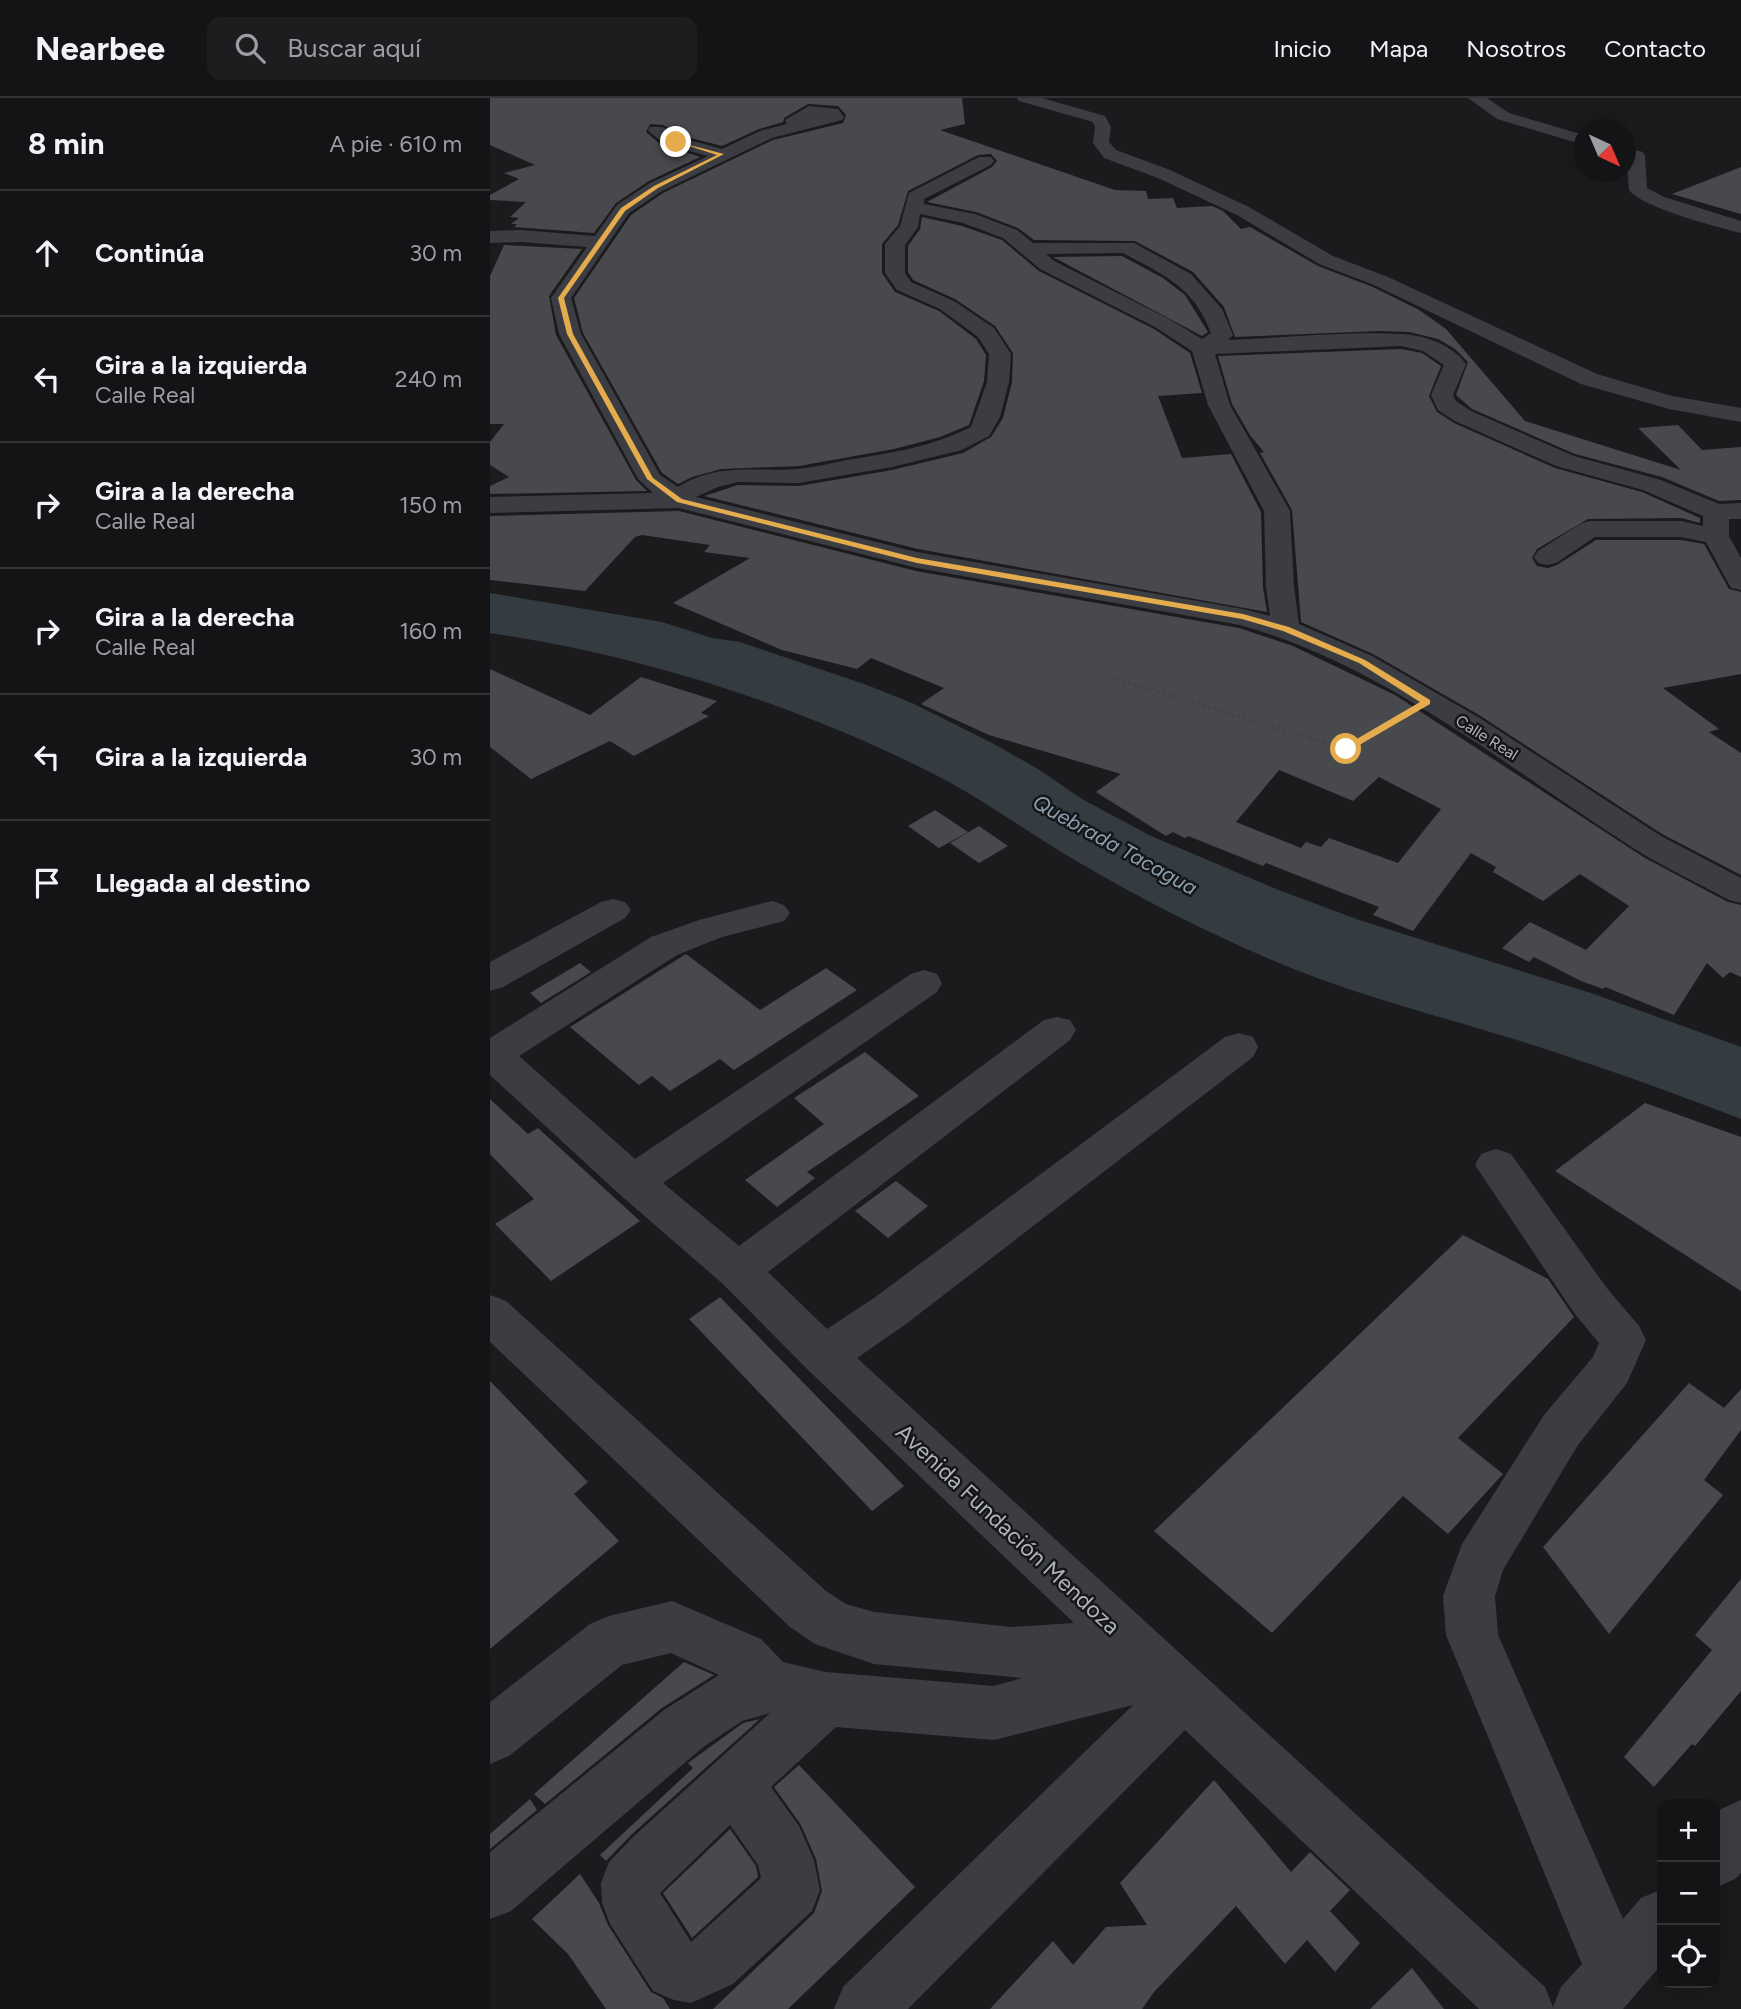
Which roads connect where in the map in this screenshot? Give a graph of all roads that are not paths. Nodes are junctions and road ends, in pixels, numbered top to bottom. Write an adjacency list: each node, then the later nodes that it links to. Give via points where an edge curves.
1 (1025, 98): 15 (street, via 1099,119 1101,143 1110,154 1243,211 1326,260 1381,281 1589,379 1669,402)
2 (1476, 98): 5 (street, via 1503,116)
3 (796, 125): 6 (street, Calle Real)
4 (656, 130): 6 (street, via 676,142)
5 (1573, 137)
6 (721, 154): 12 (street, Calle Real, via 623,209)
7 (1636, 156): 10 (street, via 1637,190 1657,201)
8 (985, 161): 9 (street, via 915,197)
9 (915, 208): 13 (street, via 979,222 1010,234); 16 (street, via 909,227 895,244 895,272 904,286 947,305 986,333 1000,354 998,382 981,431 954,445 892,460 799,476 738,475 710,481)
10 (1741, 227)
11 (490, 237): 12 (street)
12 (598, 242): 16 (street, Calle Real, via 561,298 570,334 650,479)
13 (1031, 249): 14 (street, via 1047,265); 14 (street, via 1127,247 1150,258 1184,278 1212,309 1222,335)
14 (1202, 348): 18 (street, via 1401,340 1431,345 1455,364 1442,395 1446,405 1463,416 1565,461 1652,485); 21 (street, via 1219,405 1277,511)
15 (1741, 415)
16 (679, 500): 17 (street); 21 (street, Calle Real, via 917,560 1243,617)
17 (490, 505)
18 (1724, 520): 19 (street, via 1681,529 1589,529); 20 (street)
19 (1547, 558)
20 (1741, 582)
21 (1286, 629): 22 (street, Calle Real, via 1362,662 1467,723 1519,773)
22 (1741, 892)
23 (613, 910): 25 (street)
24 (772, 913): 29 (street, via 664,946)
25 (490, 978)
26 (924, 983): 31 (street)
27 (1057, 1030): 32 (street)
28 (1239, 1047): 34 (street)
29 (491, 1054): 31 (street, Avenida Fundación Mendoza)
30 (1496, 1165): 44 (street, via 1623,1340 1611,1369 1561,1430 1480,1561 1469,1596 1472,1635 1573,1876)
31 (633, 1182): 32 (street, Avenida Fundación Mendoza)
32 (738, 1271): 34 (street, Avenida Fundación Mendoza)
33 (490, 1314): 35 (street, via 808,1609 833,1626 874,1638)
34 (824, 1356): 35 (street, Avenida Fundación Mendoza)
35 (1161, 1671): 37 (street, via 995,1713); 45 (street); 46 (street, Avenida Fundación Mendoza)
36 (768, 1686): 37 (street); 38 (street, via 742,1658 672,1627 609,1642); 42 (street, via 728,1699 682,1729)
37 (826, 1699): 39 (street)
38 (490, 1737)
39 (733, 1784)
40 (1741, 1829): 41 (street)
41 (1720, 1853)
42 (490, 1890)
43 (1657, 1925): 44 (street)
44 (1600, 1990)
45 (864, 2009)
46 (1523, 2009)

